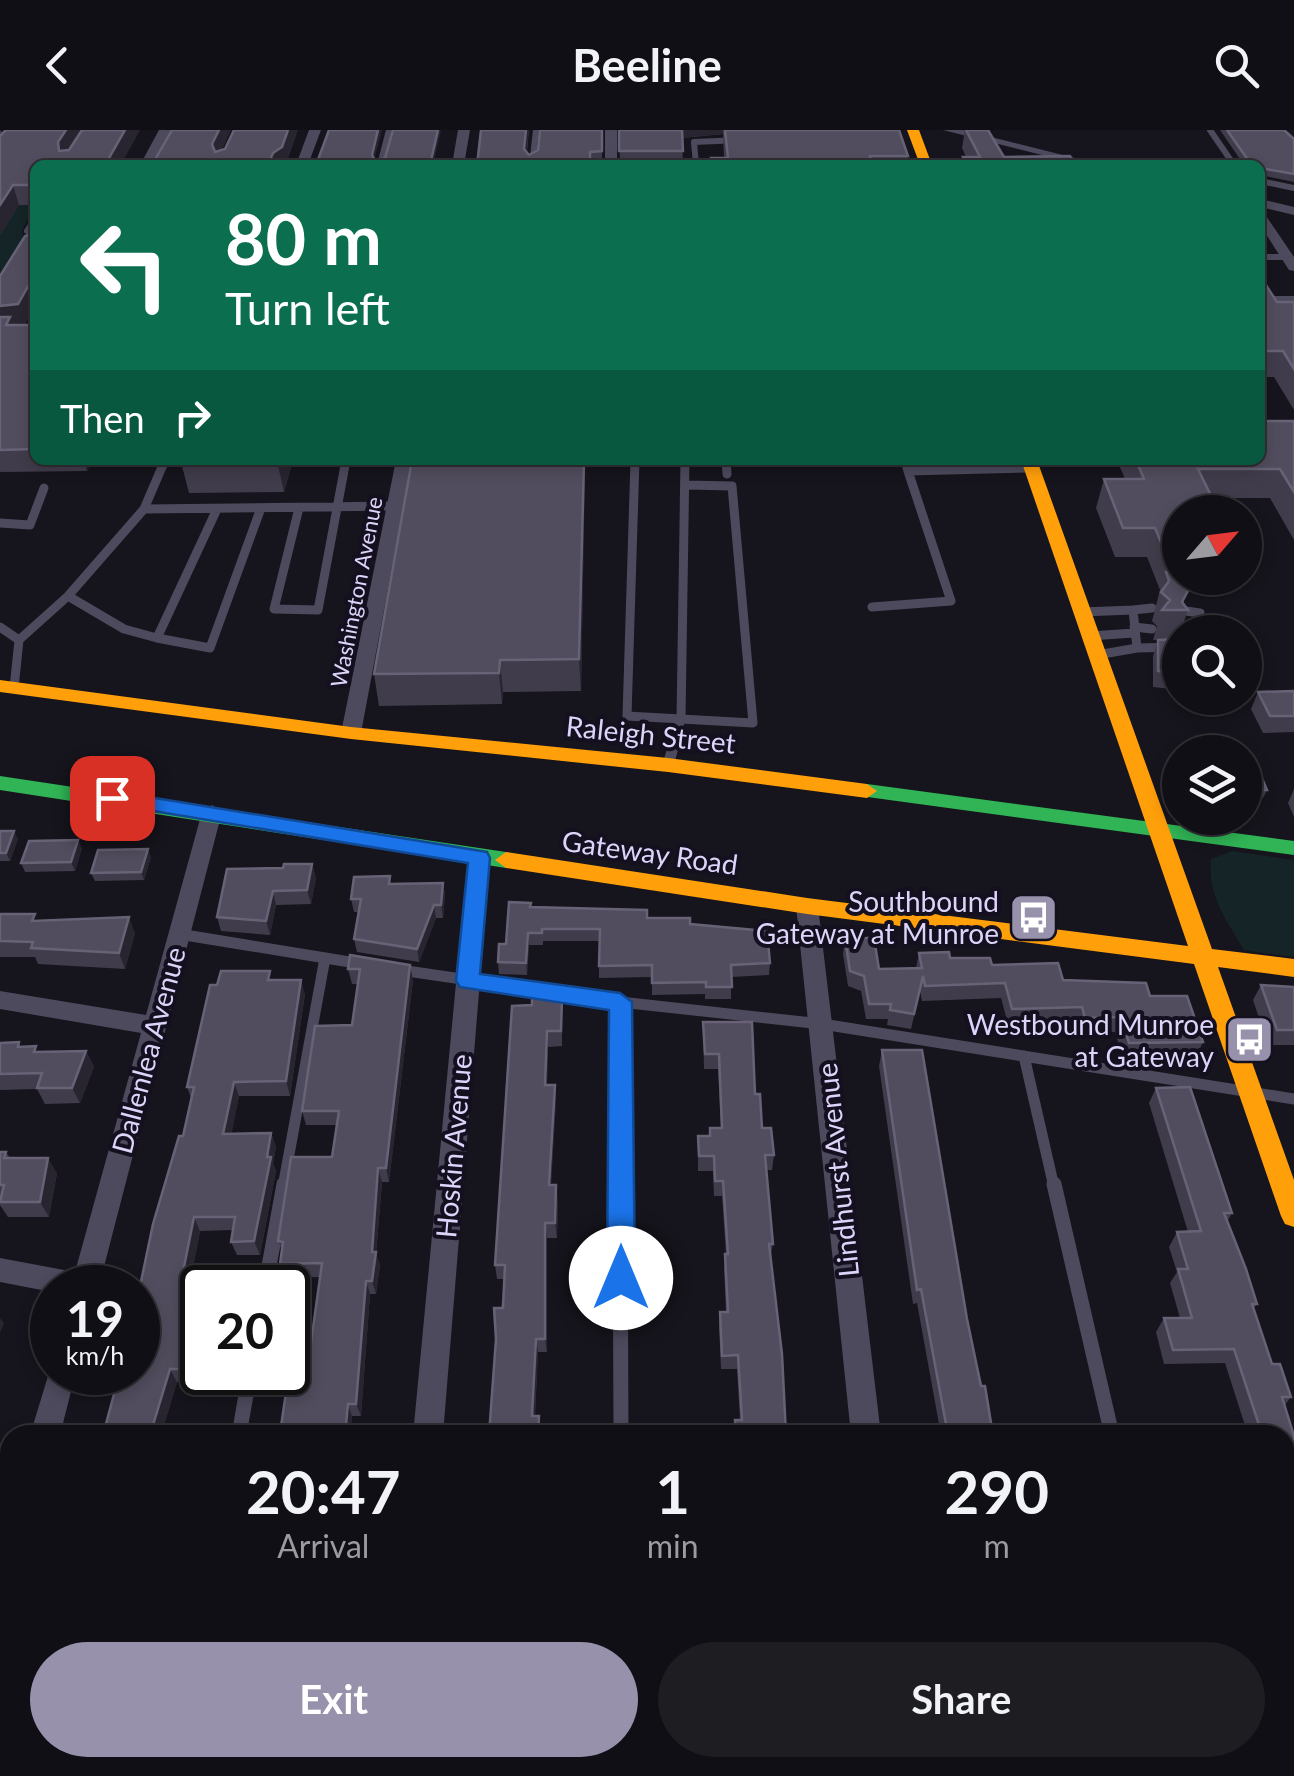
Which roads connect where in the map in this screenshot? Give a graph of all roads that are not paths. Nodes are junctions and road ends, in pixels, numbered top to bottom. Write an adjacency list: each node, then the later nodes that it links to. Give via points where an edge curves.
1 (165, 130): 12 (street)
2 (315, 130): 13 (street)
3 (389, 130): 14 (lane)
4 (464, 130): 15 (street)
5 (536, 130): 16 (lane)
6 (611, 130): 17 (street)
7 (742, 130): 18 (lane, via 741,140 694,142)
8 (913, 130): 19 (street)
9 (949, 130): 11 (street)
10 (1210, 130): 22 (lane)
11 (1018, 147): 20 (lane); 21 (street)
12 (149, 160)
13 (304, 160)
14 (381, 160)
15 (459, 160)
16 (533, 160)
17 (610, 160)
18 (696, 160)
19 (924, 160)
20 (1024, 160)
21 (1075, 160)
22 (1231, 160)
23 (1265, 182): 24 (lane)
24 (1294, 188)
25 (1265, 204): 26 (street)
26 (1294, 211)
27 (1265, 224): 29 (street)
28 (1265, 258): 29 (lane)
29 (1290, 262)
30 (1294, 299): 31 (lane)
31 (1265, 300)
32 (1265, 305): 33 (lane)
33 (1270, 311)
34 (164, 465): 49 (lane)
35 (345, 465): 46 (lane)
36 (403, 465): 45 (street, Washington Avenue)
37 (635, 465): 68 (lane, via 626,716)
38 (685, 465): 43 (lane)
39 (726, 465): 42 (lane)
40 (906, 465): 53 (lane, via 951,602)
41 (1030, 465): 57 (street)
42 (727, 474)
43 (687, 485): 68 (lane); 68 (lane, via 732,486 753,723)
44 (44, 488): 51 (lane, via 30,525)
45 (396, 506): 46 (lane); 69 (street, Washington Avenue)
46 (337, 507): 48 (lane); 48 (lane, via 318,610 274,610)
47 (261, 508): 48 (lane); 50 (lane); 62 (lane, via 210,648)
48 (299, 508)
49 (144, 509): 50 (lane); 52 (lane)
50 (217, 509): 62 (lane)
51 (0, 523)
52 (68, 596): 62 (lane, via 124,630); 63 (lane)
53 (872, 607)
54 (1152, 608): 55 (lane)
55 (1133, 610): 57 (lane); 61 (lane)
56 (1179, 610): 58 (lane)
57 (1082, 612): 64 (street)
58 (1200, 615)
59 (0, 627): 63 (lane)
60 (1152, 628): 61 (lane)
61 (1134, 630): 64 (lane); 66 (lane)
62 (157, 638)
63 (19, 640): 67 (lane)
64 (1094, 645): 66 (lane); 73 (street)
65 (1162, 647): 66 (lane)
66 (1137, 648)
67 (7, 687): 69 (street, Raleigh Street)
68 (681, 719): 70 (lane)
69 (351, 733): 70 (street, Raleigh Street)
70 (668, 764): 73 (street, Raleigh Street)
71 (0, 783): 72 (street, Gateway Road)
72 (212, 812): 75 (street, Gateway Road); 77 (street, Dallenlea Avenue)
73 (1158, 830): 74 (street, Raleigh Street); 78 (street)
74 (1294, 848)
75 (479, 858): 76 (street, Gateway Road); 83 (street, Hoskin Avenue)
76 (807, 906): 78 (street, Gateway Road); 86 (street, Lindhurst Avenue)
77 (179, 934): 79 (lane); 87 (street, Dallenlea Avenue)
78 (1200, 954): 81 (street, Gateway Road); 89 (street)
79 (324, 958): 80 (lane); 93 (lane)
80 (376, 966)
81 (1294, 968)
82 (394, 969): 83 (lane)
83 (468, 981): 85 (lane); 100 (street, Hoskin Avenue)
84 (0, 1000): 87 (street)
85 (620, 1002): 86 (lane); 101 (lane)
86 (822, 1024): 88 (lane); 102 (street, Lindhurst Avenue)
87 (154, 1026): 92 (street, Dallenlea Avenue)
88 (1024, 1056): 89 (lane); 103 (lane)
89 (1251, 1093): 90 (lane); 91 (street)
90 (1294, 1099)
91 (1294, 1216)
92 (90, 1265)
93 (269, 1265)
94 (0, 1270): 95 (street)
95 (30, 1276)
96 (56, 1395): 98 (street)
97 (246, 1395): 99 (lane)
98 (48, 1425)
99 (240, 1425)
100 (429, 1425)
101 (621, 1425)
102 (865, 1425)
103 (1110, 1425)

